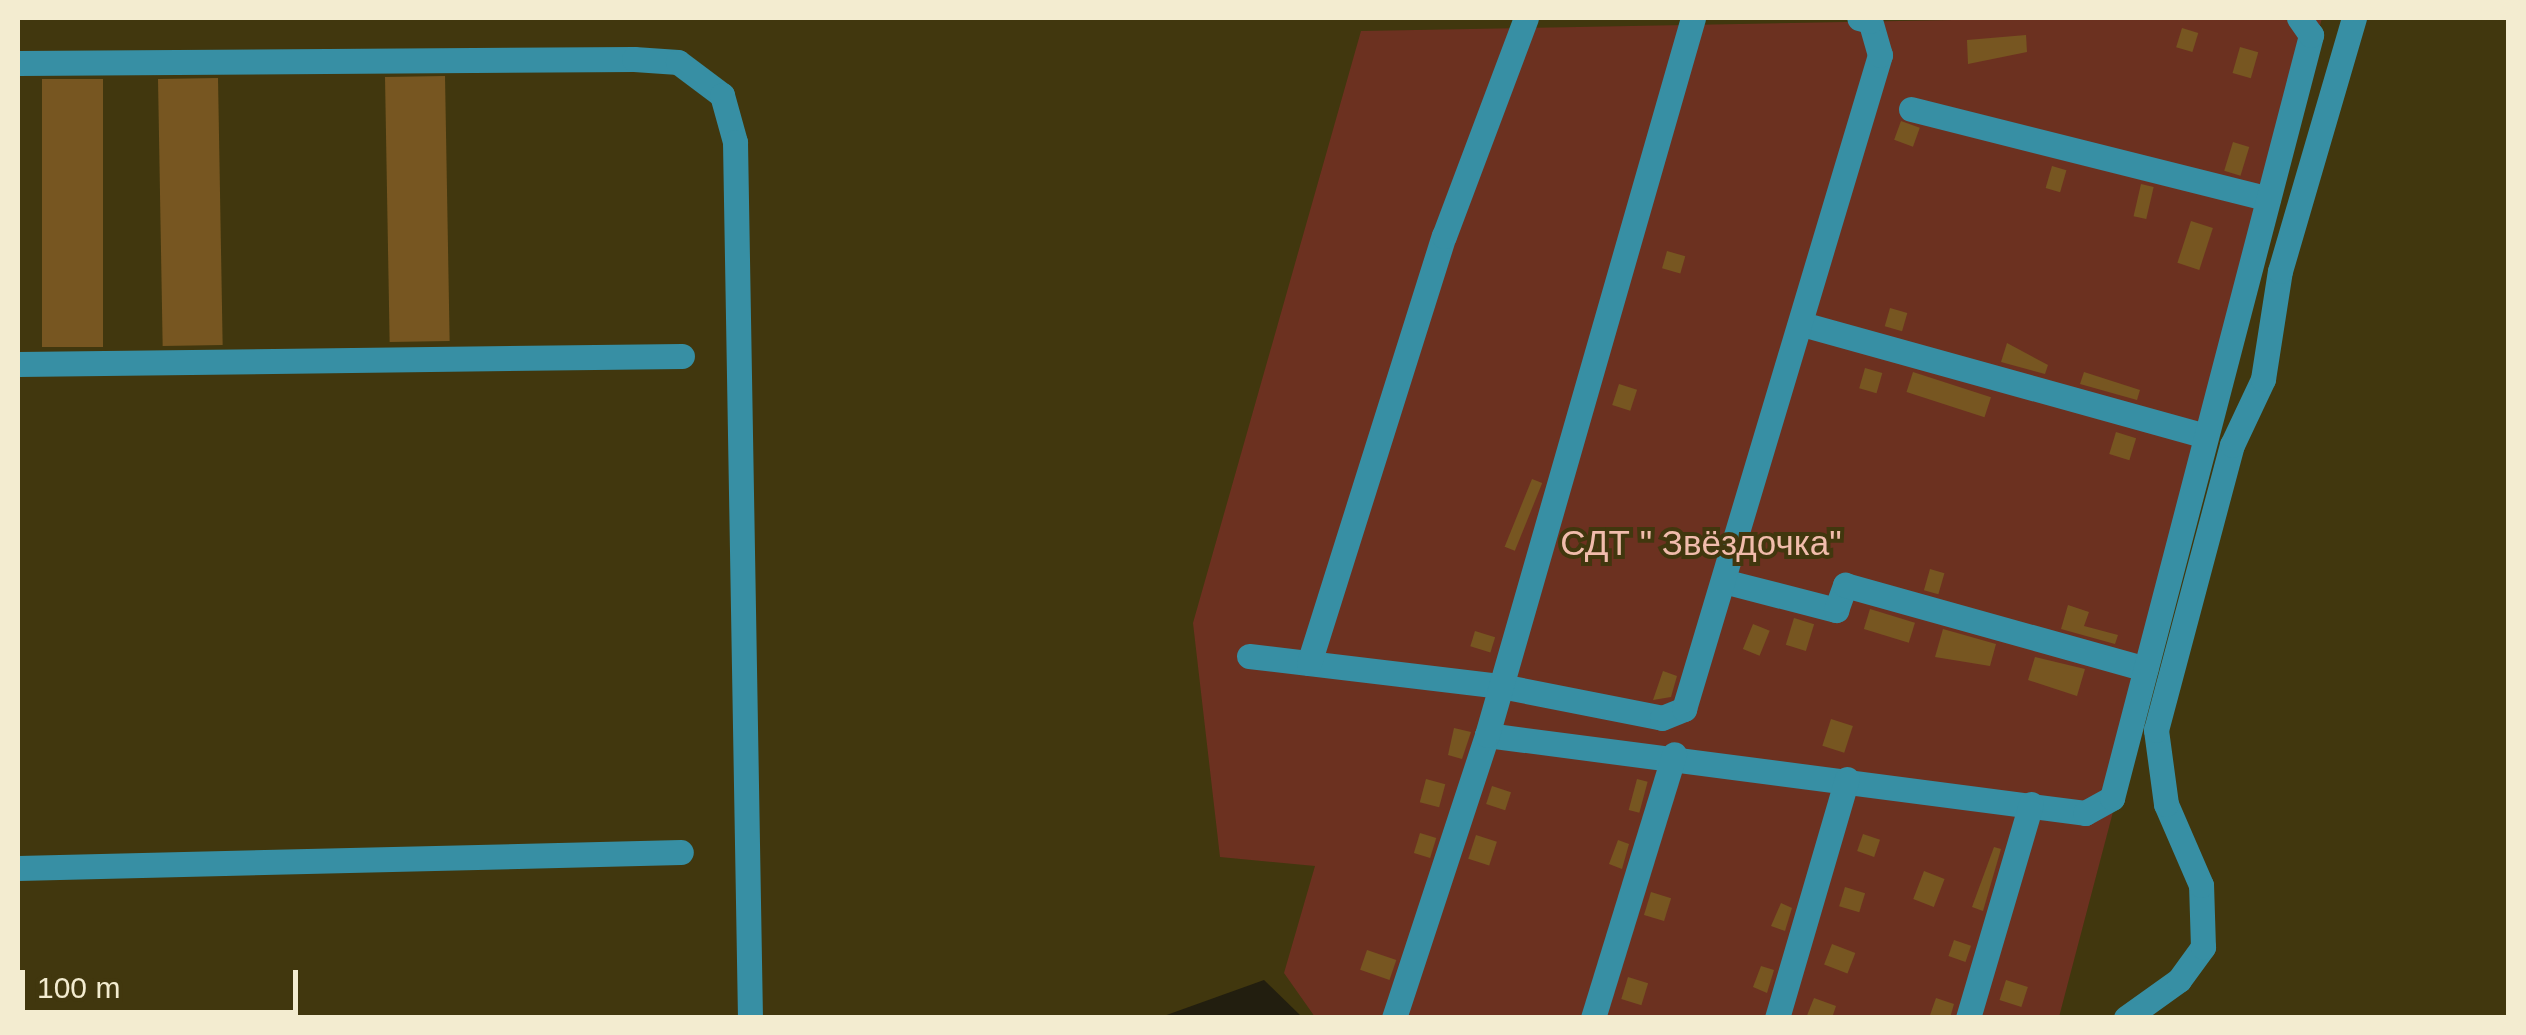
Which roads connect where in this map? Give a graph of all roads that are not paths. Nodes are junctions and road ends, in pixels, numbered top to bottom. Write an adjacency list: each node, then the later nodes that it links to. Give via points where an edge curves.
1 (1526, 18): 15 (lane, via 1444,236)
2 (1693, 18): 17 (lane)
3 (1859, 18): 9 (lane, via 1870,21 1880,55)
4 (2299, 18): 8 (lane, via 2312,35)
5 (2354, 18): 29 (lane, via 2280,272 2263,379 2232,445 2156,730 2166,804 2201,885 2203,947 2179,980)
6 (18, 63): 24 (lane, via 634,59 678,62 722,94 735,142)
7 (1911, 108): 8 (lane)
8 (2268, 199): 12 (lane)
9 (1802, 324): 12 (lane); 13 (lane)
10 (682, 356): 11 (lane)
11 (18, 364)
12 (2206, 436): 16 (lane)
13 (1726, 582): 16 (lane, via 1836,610 1844,586); 17 (lane, via 1684,709 1662,718)
14 (1249, 656): 15 (lane)
15 (1309, 664): 17 (lane)
16 (2146, 669): 21 (lane, via 2112,798 2085,813)
17 (1501, 686): 18 (lane)
18 (1487, 735): 19 (lane); 25 (lane)
19 (1674, 754): 20 (lane); 26 (lane)
20 (1847, 779): 21 (lane); 27 (lane)
21 (2032, 804): 28 (lane)
22 (681, 852): 23 (lane)
23 (18, 868)
24 (750, 1018)
25 (1394, 1018)
26 (1593, 1018)
27 (1777, 1018)
28 (1968, 1018)
29 (2126, 1018)

